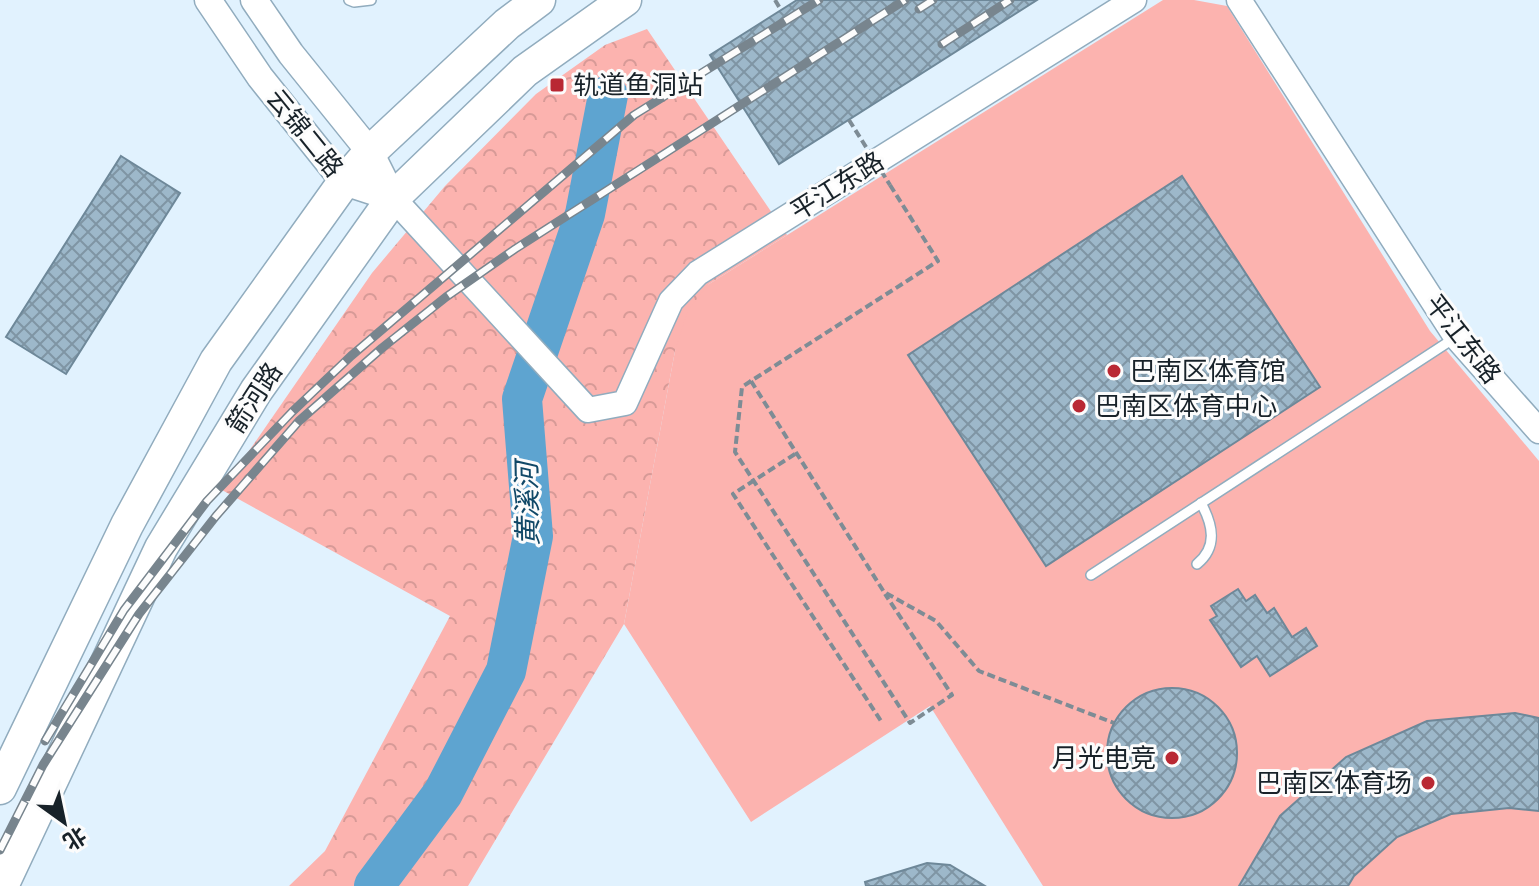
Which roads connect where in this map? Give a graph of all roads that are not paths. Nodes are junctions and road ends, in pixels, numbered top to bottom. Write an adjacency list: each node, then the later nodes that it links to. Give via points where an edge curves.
1 (208, 0): 10 (main road, 云锦二路, via 260,77)
2 (254, 0): 9 (main road, 云锦二路)
3 (349, 0): 4 (lane)
4 (371, 0)
5 (539, 0): 9 (highway, 箭河路)
6 (1134, 0): 11 (street, 平江东路, via 698,273 671,301 625,403 588,410)
7 (1239, 0): 12 (street, 平江东路)
8 (623, 3): 11 (highway, 箭河路, via 525,71)
9 (370, 152): 10 (highway, 箭河路); 11 (main road, 云锦二路)
10 (344, 182): 11 (main road, 云锦二路); 17 (highway, 箭河路, via 216,361 127,525)
11 (393, 198): 18 (highway, 箭河路, via 256,391 161,548)
12 (1456, 337): 13 (street, 平江东路); 14 (lane)
13 (1539, 431)
14 (1201, 503): 15 (lane, via 1211,545); 16 (lane)
15 (1197, 564)
16 (1091, 575)
17 (0, 788)
18 (2, 886)

